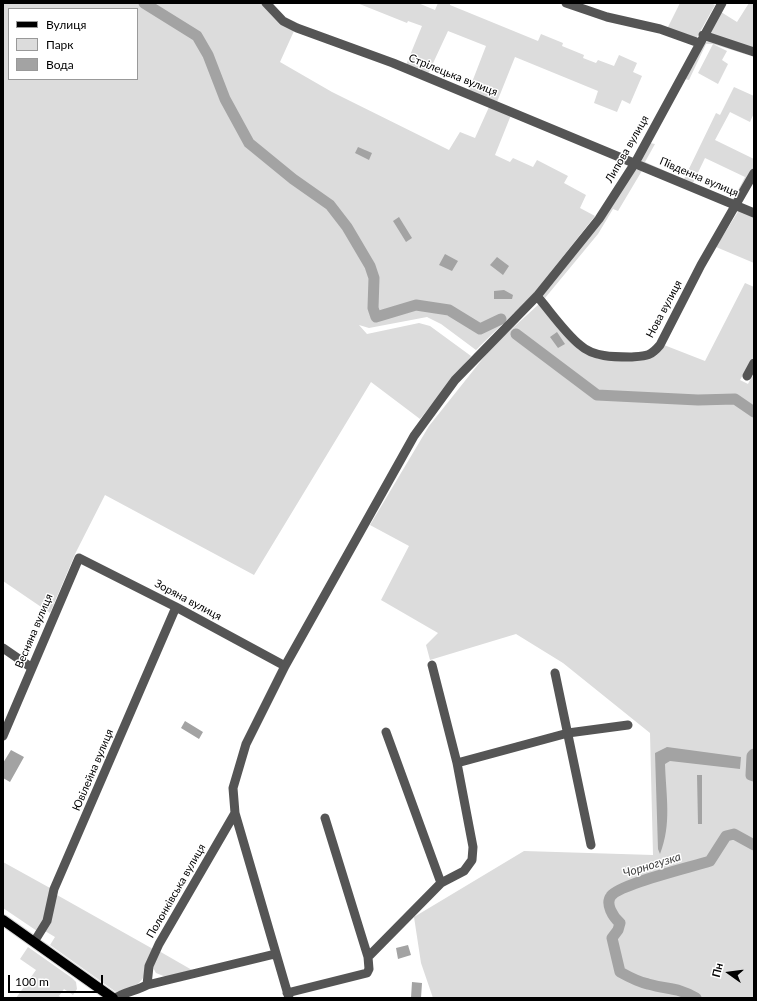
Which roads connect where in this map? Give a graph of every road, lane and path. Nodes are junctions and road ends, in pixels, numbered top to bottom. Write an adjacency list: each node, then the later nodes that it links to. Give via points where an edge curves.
1 (266, 3): 6 (street, Стрілецька вулиця, via 283,20 297,28 393,63)
2 (566, 3): 4 (street, via 607,17)
3 (722, 3): 4 (street, Липова вулиця)
4 (701, 39): 5 (street); 6 (street, Липова вулиця)
5 (754, 52)
6 (635, 163): 8 (street, Південна вулиця); 10 (street, Липова вулиця, via 600,219)
7 (754, 173): 8 (street, Нова вулиця)
8 (737, 206): 9 (street, Південна вулиця); 10 (street, Нова вулиця, via 653,353 646,356 607,356 580,346)
9 (754, 213)
10 (537, 296): 17 (street, Липова вулиця, via 455,380 414,436)
11 (754, 363): 12 (street)
12 (747, 376)
13 (79, 558): 14 (street, Зоряна вулиця); 18 (street, Весняна вулиця)
14 (176, 607): 17 (street, Зоряна вулиця); 30 (street, Ювілейна вулиця, via 54,889 47,921)
15 (3, 648): 18 (street)
16 (432, 665): 24 (street)
17 (285, 666): 25 (street, Липова вулиця, via 246,744 233,788)
18 (32, 668): 23 (street, Весняна вулиця)
19 (555, 673): 22 (street)
20 (628, 726): 22 (street)
21 (386, 732): 28 (street)
22 (568, 732): 24 (street); 27 (street)
23 (3, 736)
24 (457, 763): 28 (street, via 473,847 472,860 464,871)
25 (235, 813): 31 (street, Липова вулиця); 33 (street, Полонківська вулиця, via 159,944 148,966)
26 (325, 818): 32 (street)
27 (591, 845)
28 (441, 882): 32 (street)
29 (3, 920): 30 (main road)
30 (34, 942): 35 (main road)
31 (275, 954): 33 (street); 34 (street, Липова вулиця)
32 (368, 957): 34 (street, via 367,973)
33 (147, 985): 35 (street)
34 (288, 996)
35 (115, 998)

